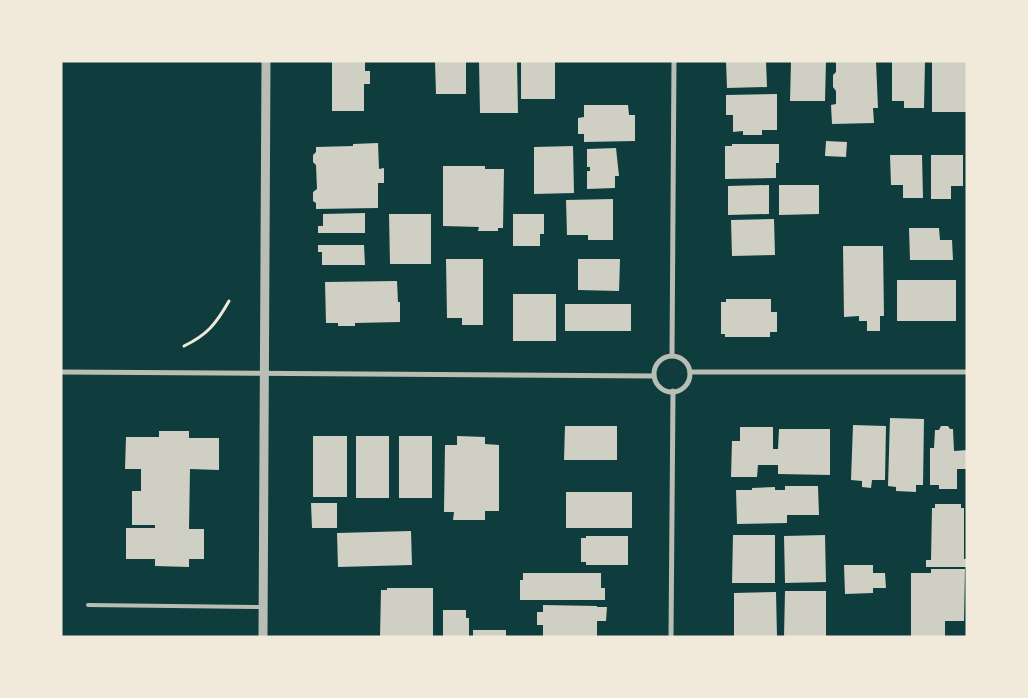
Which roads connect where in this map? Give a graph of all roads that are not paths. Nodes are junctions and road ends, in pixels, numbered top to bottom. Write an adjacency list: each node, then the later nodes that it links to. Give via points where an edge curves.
1 (266, 61): 7 (street)
2 (674, 61): 3 (street)
3 (672, 356): 5 (street, via 687,362); 8 (street, via 659,360)
4 (61, 372): 7 (street)
5 (690, 372): 6 (street); 9 (street, via 686,385)
6 (967, 372)
7 (263, 373): 8 (street); 11 (street)
8 (654, 376): 9 (street, via 659,387)
9 (673, 391): 13 (street)
10 (88, 605): 11 (lane)
11 (263, 608): 12 (street)
12 (263, 637)
13 (671, 637)

